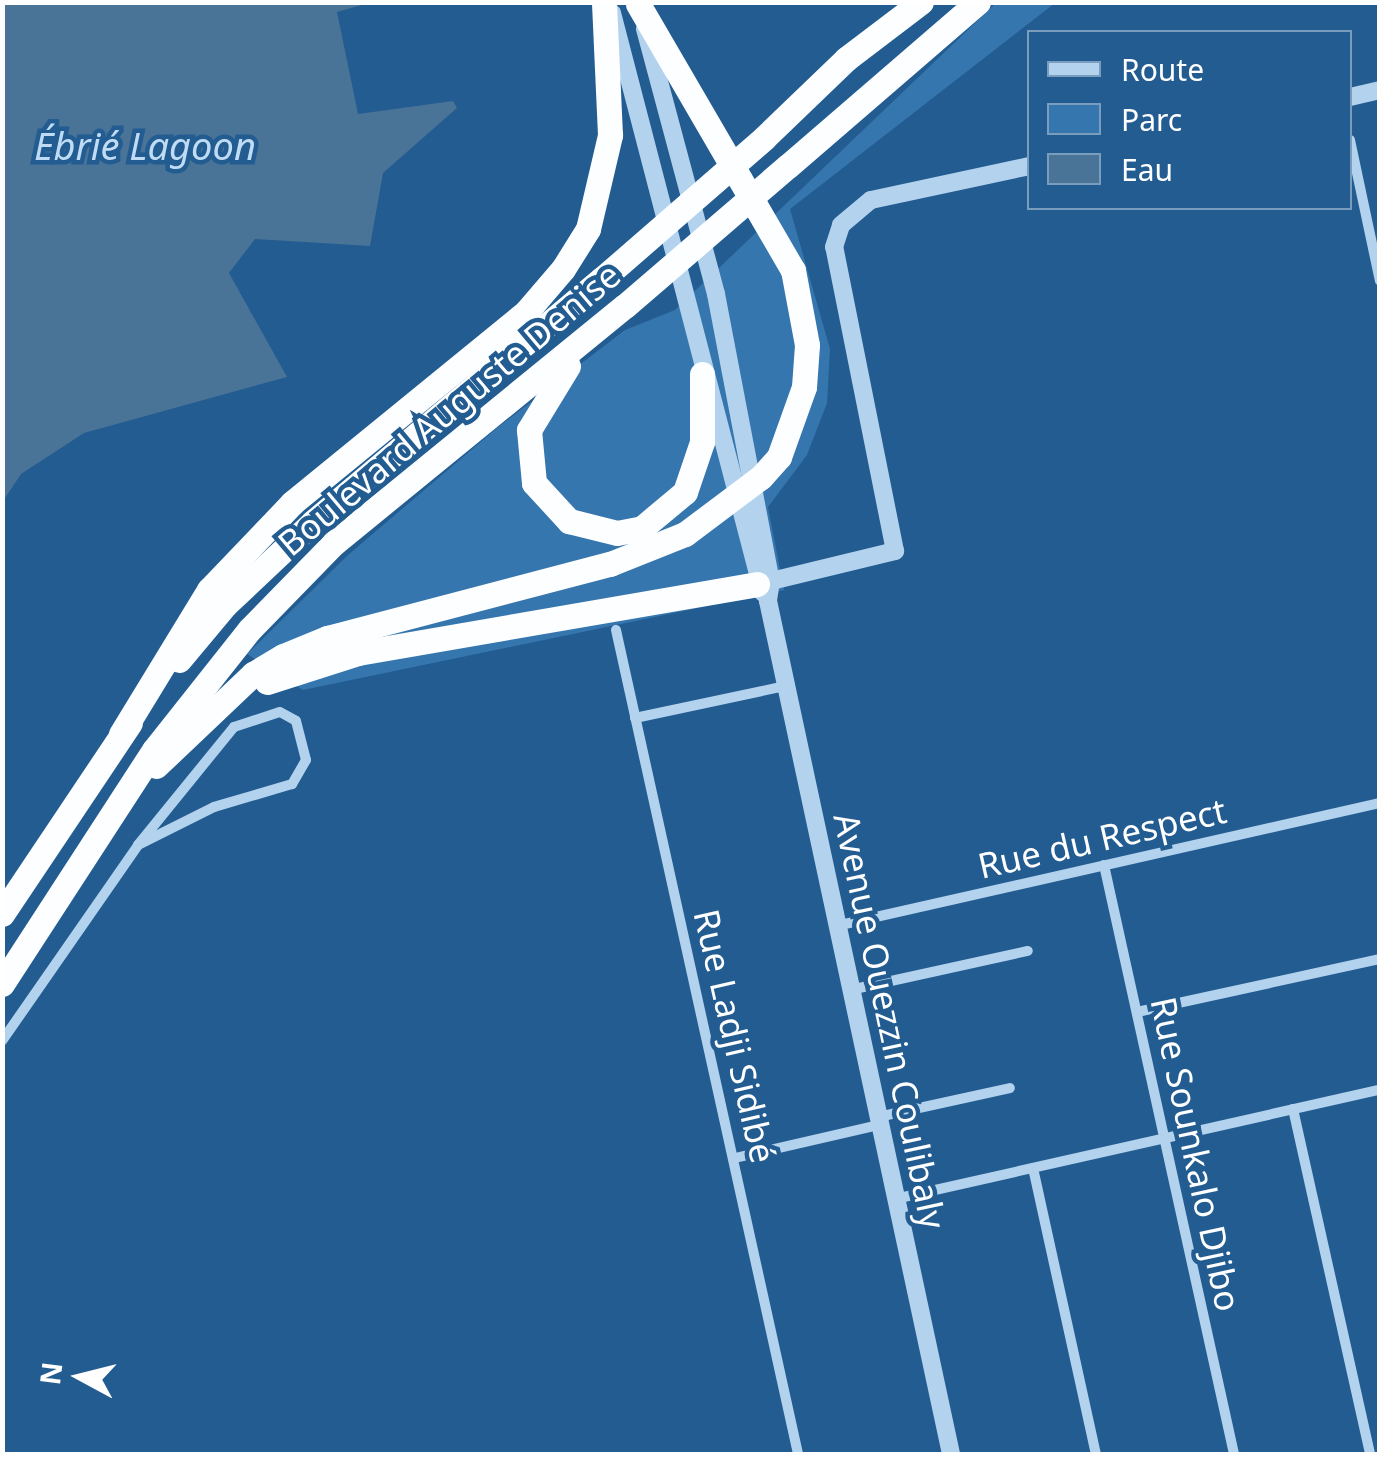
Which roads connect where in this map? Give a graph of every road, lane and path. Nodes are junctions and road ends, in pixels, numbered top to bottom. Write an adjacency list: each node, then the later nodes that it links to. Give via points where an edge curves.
1 (607, 2): 11 (street, Avenue Ouezzin Coulibaly); 17 (highway, via 610,136 588,229 563,269 527,311 292,503 209,590)
2 (921, 2): 17 (highway, Boulevard Auguste Denise, bridge, via 846,59 764,138 225,605)
3 (978, 2): 10 (highway, Boulevard Auguste Denise, bridge)
4 (638, 3): 12 (street, Avenue Ouezzin Coulibaly, via 716,294); 16 (highway, bridge, via 793,270 807,345 804,387 778,457 762,477 685,534 610,564 327,638 253,674)
5 (1380, 90): 6 (street)
6 (1352, 97)
7 (1352, 149): 9 (street)
8 (1027, 167): 12 (street, via 871,200 841,225 834,247 895,551)
9 (1380, 281)
10 (625, 306): 11 (highway, via 555,379 530,430 527,457 548,504 580,525 617,532 642,528 666,513 695,470); 18 (highway, Boulevard Auguste Denise, via 334,543 238,643)
11 (702, 374): 12 (street, Avenue Ouezzin Coulibaly)
12 (765, 589): 14 (street, Avenue Ouezzin Coulibaly); 16 (highway, via 358,653 287,672)
13 (616, 630): 15 (street, Rue Ladji Sidibé)
14 (786, 686): 15 (street); 23 (street, Avenue Ouezzin Coulibaly)
15 (635, 718): 35 (street, Rue Ladji Sidibé)
16 (208, 719): 18 (highway)
17 (121, 734): 22 (highway, Boulevard Auguste Denise)
18 (126, 793): 26 (highway, Boulevard Auguste Denise)
19 (1380, 804): 21 (street, Rue du Respect)
20 (138, 845): 20 (street, via 214,807 292,784 306,760 296,722 280,712 234,727); 29 (street)
21 (1104, 865): 23 (street, Rue du Respect); 28 (street, Rue Sounkalo Djibo)
22 (2, 914)
23 (836, 926): 27 (street, Avenue Ouezzin Coulibaly)
24 (1028, 951): 27 (street)
25 (1380, 959): 28 (street)
26 (2, 984)
27 (849, 990): 33 (street, Avenue Ouezzin Coulibaly)
28 (1137, 1012): 34 (street, Rue Sounkalo Djibo)
29 (2, 1040)
30 (1010, 1088): 33 (street)
31 (1380, 1090): 32 (street)
32 (1293, 1109): 34 (street); 42 (street)
33 (878, 1122): 35 (street); 37 (street, Avenue Ouezzin Coulibaly)
34 (1164, 1138): 36 (street); 41 (street, Rue Sounkalo Djibo)
35 (735, 1158): 38 (street, Rue Ladji Sidibé)
36 (1032, 1168): 37 (street); 40 (street)
37 (895, 1198): 39 (street, Avenue Ouezzin Coulibaly)
38 (798, 1454)
39 (951, 1454)
40 (1096, 1454)
41 (1234, 1454)
42 (1370, 1454)

